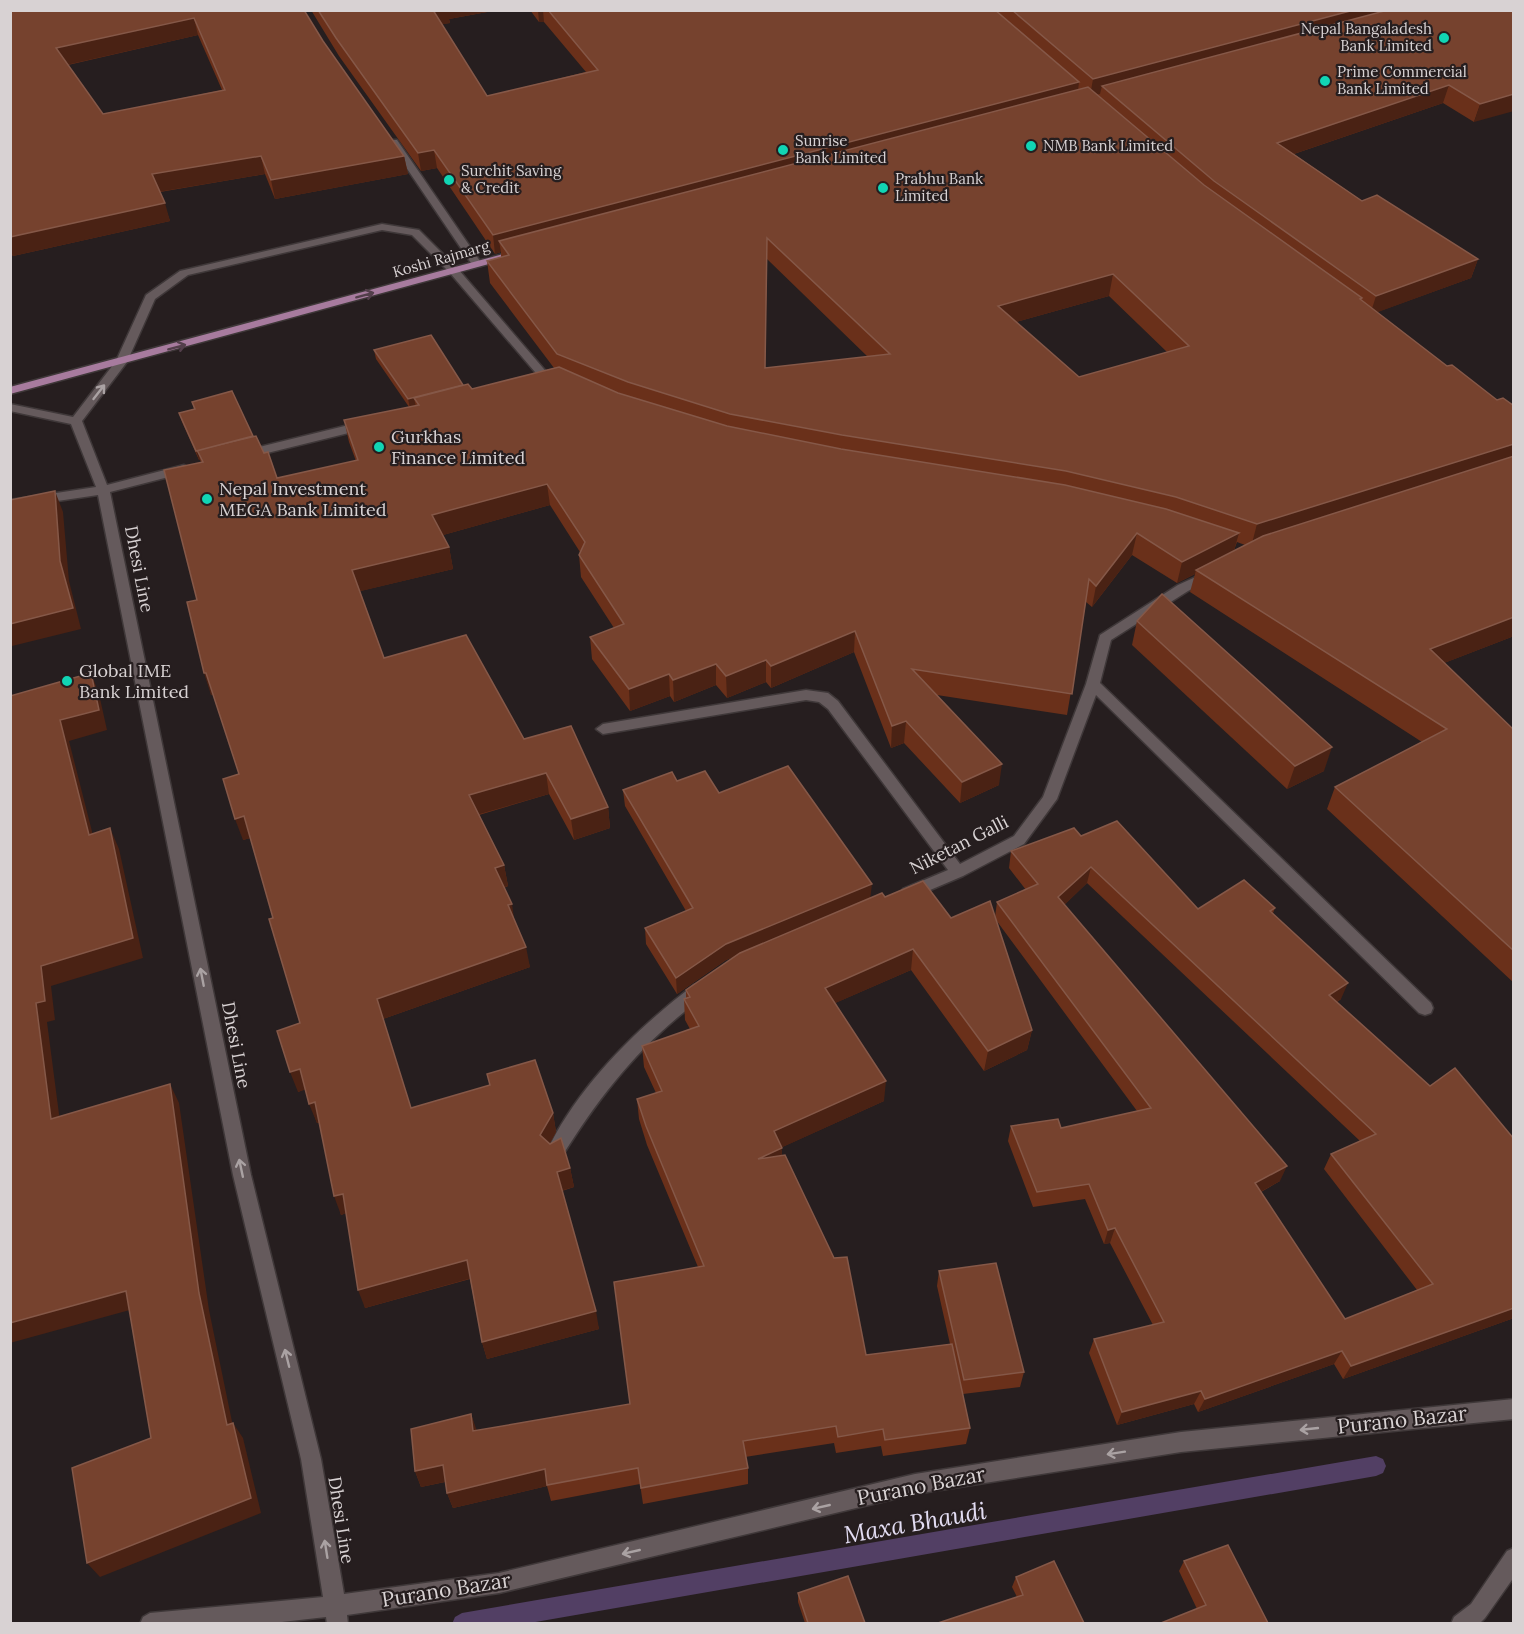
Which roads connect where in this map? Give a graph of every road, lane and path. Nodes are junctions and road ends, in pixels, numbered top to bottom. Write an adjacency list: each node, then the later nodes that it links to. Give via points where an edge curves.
1 (387, 131): 3 (street)
2 (523, 252): 3 (main road, Koshi Rajmarg)
3 (477, 264): 4 (main road, Koshi Rajmarg)
4 (454, 271): 5 (main road, Koshi Rajmarg, one-way to 4); 5 (street, via 415,232 382,227 184,273 150,297); 6 (street)
5 (121, 362): 7 (main road, Koshi Rajmarg); 9 (street, one-way to 5)
6 (545, 379)
7 (10, 391)
8 (10, 407): 9 (street)
9 (76, 421): 13 (street, Dhesi Line)
10 (372, 424): 11 (street)
11 (233, 457)
12 (199, 465): 13 (street)
13 (103, 490): 14 (street); 25 (street, Dhesi Line, one-way to 13, via 311,1459 242,1175)
14 (10, 504)
15 (1222, 568): 16 (street, Niketan Galli, via 1105,638)
16 (1093, 684): 18 (street, Niketan Galli, via 1050,799 1019,840); 21 (street)
17 (603, 729): 18 (street, via 806,695 823,697 834,705)
18 (958, 872): 19 (street, Niketan Galli)
19 (894, 899)
20 (713, 981): 22 (street, via 674,1008 624,1054 581,1110)
21 (1425, 1008)
22 (555, 1153)
23 (1514, 1409): 25 (street, Purano Bazar, one-way to 25, via 1181,1442 915,1484 499,1583)
24 (1514, 1558): 27 (street, via 1478,1611)
25 (337, 1615): 26 (street, Purano Bazar)
26 (150, 1623)
27 (1461, 1623)

